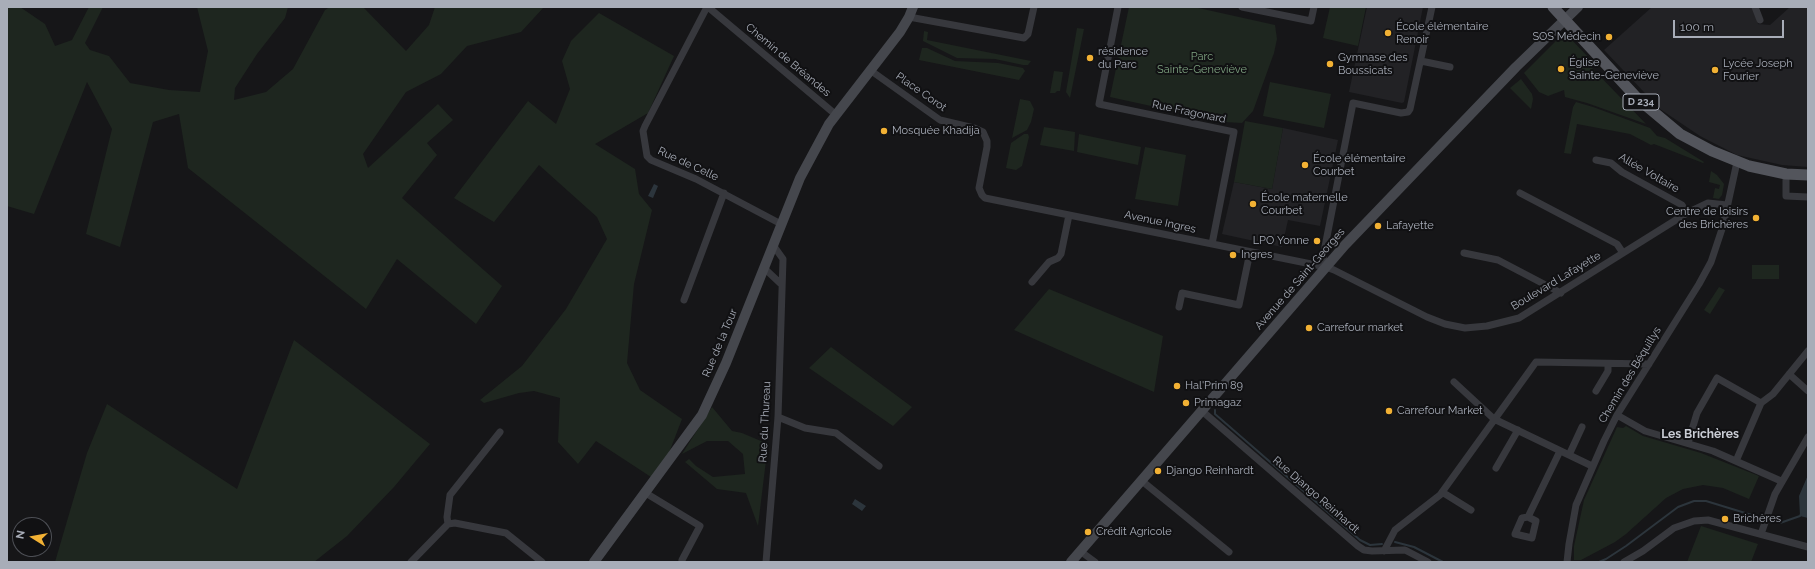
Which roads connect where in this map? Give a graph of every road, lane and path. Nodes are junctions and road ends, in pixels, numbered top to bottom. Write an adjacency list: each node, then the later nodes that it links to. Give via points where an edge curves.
1 (707, 7): 17 (street, Chemin de Bréandes); 23 (street, Rue de Celle, via 643,131 647,156 652,160)
2 (913, 7): 11 (main road, Rue de la Tour)
3 (1034, 7): 11 (street, via 1028,34 1024,38)
4 (1118, 7): 30 (street, Rue Fragonard, via 1099,104 1234,132)
5 (1242, 7): 6 (street, via 1311,21)
6 (1314, 7)
7 (1432, 7): 14 (street)
8 (1553, 7): 12 (main road, D 234)
9 (1578, 7): 12 (main road, Avenue de Saint-Georges)
10 (1755, 7): 13 (street)
11 (909, 17): 16 (main road, Rue de la Tour)
12 (1563, 19): 19 (main road, D 234, via 1654,113 1691,140); 36 (main road, Avenue de Saint-Georges, via 1400,187)
13 (1760, 20)
14 (1421, 61): 15 (street); 36 (street, via 1412,105 1408,112 1400,113 1353,103 1323,257)
15 (1450, 67)
16 (870, 70): 17 (main road, Rue de la Tour); 25 (street, Place Corot, via 940,120 983,132 987,147 979,188 982,195)
17 (835, 114): 29 (main road, Rue de la Tour, via 800,178)
18 (1596, 160): 27 (street, Allée Voltaire, via 1611,163 1622,172 1682,205)
19 (1737, 162): 20 (main road, D 234); 26 (street)
20 (1786, 174): 21 (main road, D 234); 24 (street, via 1785,193 1788,197)
21 (1808, 175)
22 (1520, 193): 34 (street, via 1617,244)
23 (724, 194): 29 (street, Rue de Celle); 40 (street)
24 (1808, 197)
25 (989, 199): 28 (street, Avenue Ingres)
26 (1727, 205): 27 (street, Boulevard Lafayette, via 1708,203); 44 (street, Chemin des Béquillys, via 1711,262)
27 (1687, 213): 34 (street, Boulevard Lafayette)
28 (1069, 215): 30 (street, Avenue Ingres); 37 (street, via 1061,254 1049,262)
29 (781, 224): 31 (main road, Rue de la Tour)
30 (1212, 244): 32 (street, Avenue Ingres)
31 (773, 245): 35 (main road, Rue de la Tour); 38 (street, Rue du Thureau, via 783,258)
32 (1250, 252): 36 (street, Avenue Ingres); 41 (street, via 1239,305 1182,293)
33 (1464, 253): 39 (street, via 1498,260)
34 (1623, 253): 39 (street, Boulevard Lafayette)
35 (764, 268): 38 (street); 67 (main road, Rue de la Tour, via 702,415)
36 (1326, 268): 39 (street, Boulevard Lafayette, via 1427,317 1465,328 1487,326 1519,318); 50 (main road, Avenue de Saint-Georges)
37 (1032, 282)
38 (781, 284): 52 (street, Rue du Thureau)
39 (1560, 293)
40 (684, 300)
41 (1179, 307)
42 (1808, 351): 45 (street)
43 (1608, 364): 44 (street); 47 (street, via 1608,371); 53 (street, via 1536,362)
44 (1649, 364): 51 (street, Chemin des Béquillys)
45 (1789, 374): 48 (street); 49 (street, via 1773,394)
46 (1454, 382): 53 (street)
47 (1596, 391)
48 (1808, 391)
49 (1761, 403): 58 (street, via 1717,378 1697,413); 61 (street)
50 (1202, 411): 65 (main road, Avenue de Saint-Georges); 74 (street, Rue Django Reinhardt, via 1358,546 1364,550)
51 (1617, 415): 58 (street, via 1645,431); 63 (street, Chemin des Béquillys)
52 (778, 416): 62 (street, via 805,428 836,433); 82 (street, Rue du Thureau)
53 (1494, 419): 55 (street); 68 (street)
54 (1582, 428): 60 (street)
55 (1518, 430): 59 (street); 64 (street)
56 (500, 432): 71 (street, via 450,495 446,517)
57 (1808, 437): 66 (street)
58 (1688, 443): 61 (street)
59 (1560, 451): 60 (street); 70 (street)
60 (1568, 455): 63 (street)
61 (1736, 461): 66 (street)
62 (879, 466)
63 (1592, 466): 86 (street, Chemin des Béquillys, via 1576,505)
64 (1496, 468)
65 (1142, 481): 75 (main road, Avenue de Saint-Georges); 76 (street)
66 (1781, 481): 72 (street)
67 (644, 492): 78 (street, via 700,526); 79 (main road, Rue de la Tour)
68 (1442, 492): 69 (street); 74 (street, via 1395,530)
69 (1471, 510)
70 (1528, 517)
71 (448, 524): 80 (street); 81 (street, via 455,523 506,533)
72 (1761, 534): 73 (street); 77 (street, via 1708,520 1694,520 1674,528)
73 (1808, 547)
74 (1384, 550): 85 (street, Rue Django Reinhardt, via 1405,550)
75 (1080, 551): 83 (main road, Avenue de Saint-Georges); 84 (street)
76 (1229, 552)
77 (1637, 559): 87 (street)
78 (682, 560)
79 (598, 561)
80 (411, 562)
81 (542, 562)
82 (766, 562)
83 (1071, 562)
84 (1094, 562)
85 (1428, 562)
86 (1567, 562)
87 (1624, 562)

